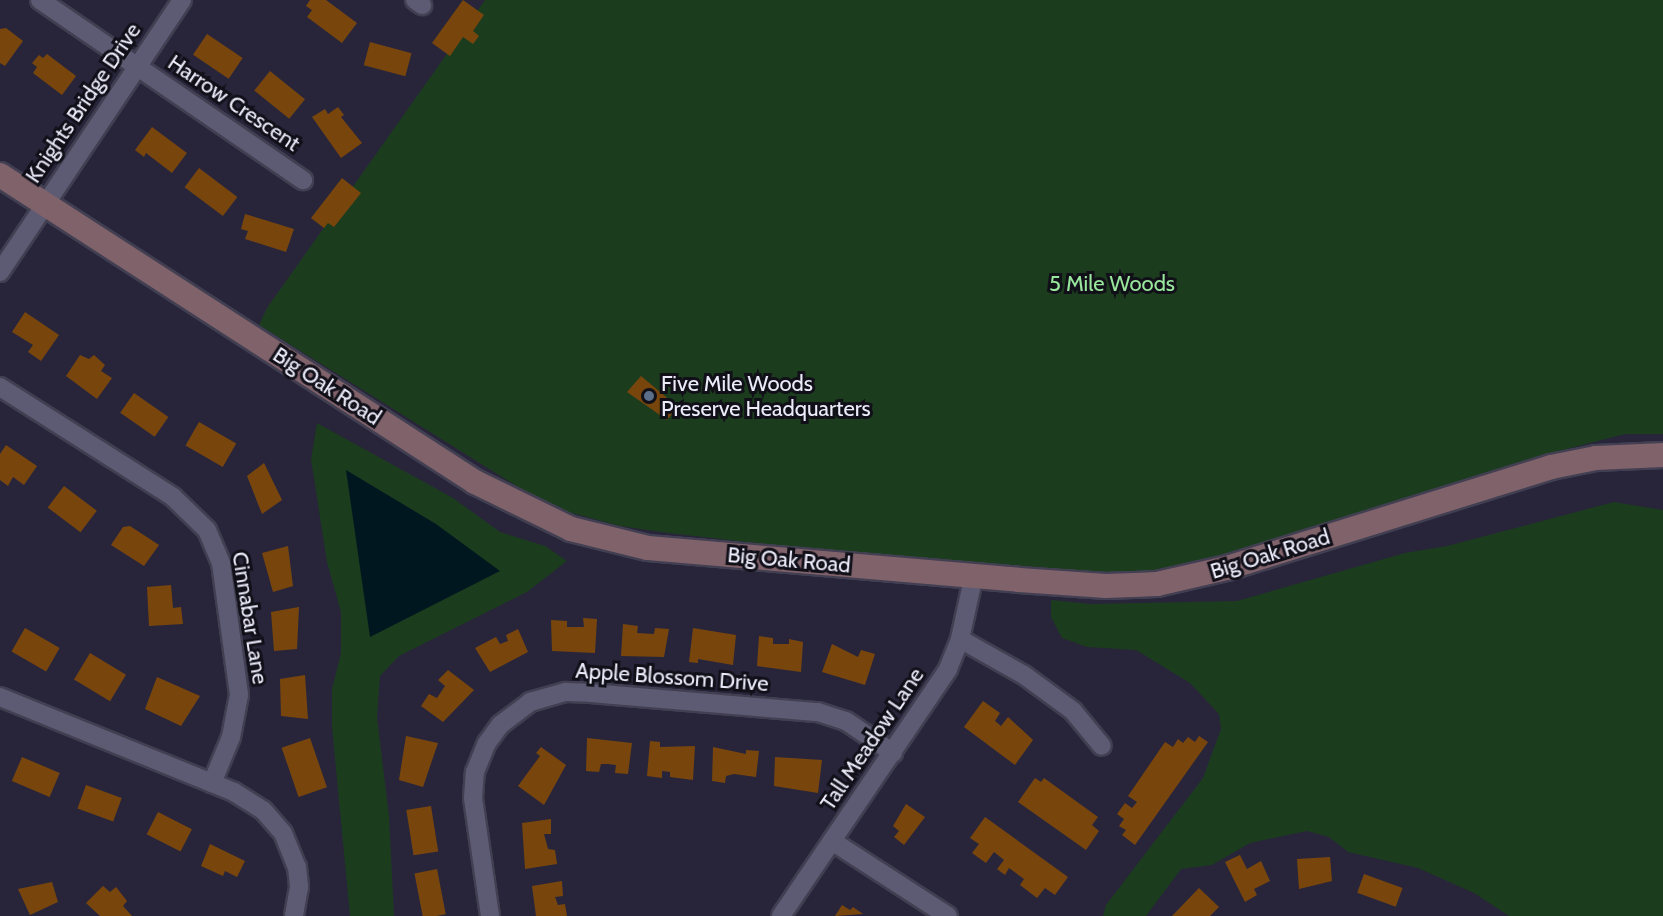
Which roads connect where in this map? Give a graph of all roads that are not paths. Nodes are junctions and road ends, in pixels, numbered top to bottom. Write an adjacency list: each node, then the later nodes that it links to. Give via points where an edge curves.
1 (40, 0): 3 (street, Harrow Crescent)
2 (182, 0): 3 (street, Knights Bridge Drive)
3 (137, 66): 5 (street, Harrow Crescent); 6 (street, Knights Bridge Drive)
4 (0, 175): 6 (street, Big Oak Road)
5 (303, 180)
6 (44, 203): 7 (street, Knights Bridge Drive); 10 (street, Big Oak Road, via 475,482 571,529 648,548)
7 (0, 272)
8 (0, 387): 15 (street, Cinnabar Lane, via 173,497 207,530 221,563 239,695 231,737)
9 (1663, 455): 10 (street, Big Oak Road, via 1596,459 1551,467 1185,579 1106,586)
10 (974, 575): 11 (street, Tall Meadow Lane)
11 (960, 639): 13 (street, via 1024,675 1073,711); 14 (street, Tall Meadow Lane, via 943,677)
12 (0, 697): 15 (street)
13 (1102, 746)
14 (893, 753): 16 (street, Tall Meadow Lane); 18 (street, Apple Blossom Drive, via 846,721 818,712 566,692 530,702 500,725 487,743 475,772 473,798)
15 (212, 783): 17 (street, via 263,810 283,833 297,867)
16 (832, 841): 19 (street, Tall Meadow Lane); 20 (street)
17 (294, 916)
18 (490, 916)
19 (781, 916)
20 (948, 916)

